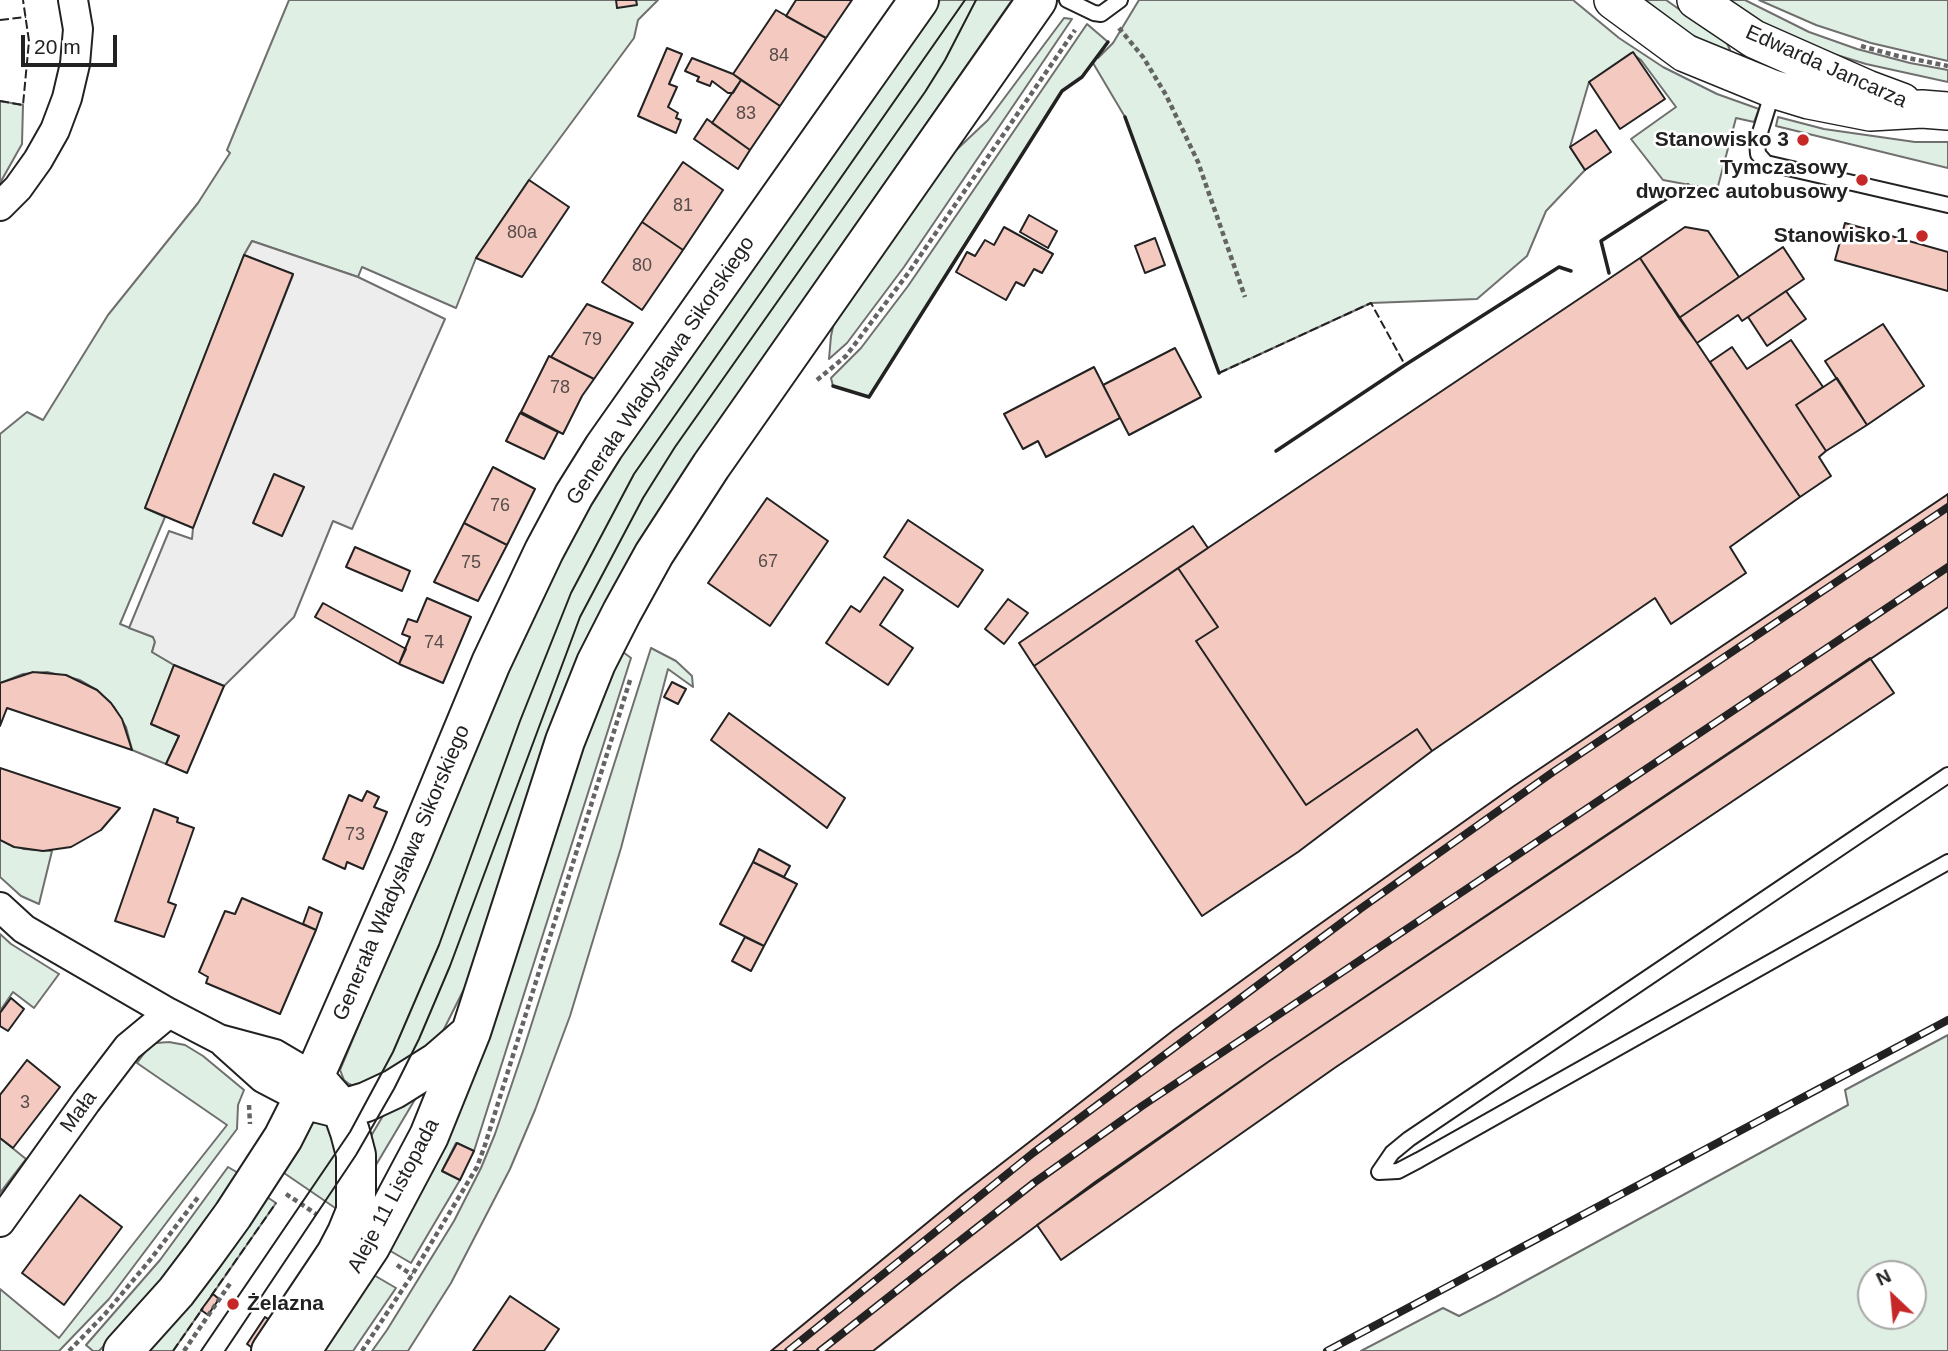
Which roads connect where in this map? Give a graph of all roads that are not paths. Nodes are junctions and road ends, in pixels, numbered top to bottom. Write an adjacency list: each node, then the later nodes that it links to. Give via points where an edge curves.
1 (73, 0): 11 (street, via 78,29 67,98 38,160)
2 (919, 0): 17 (main road, Generała Władysława Sikorskiego, via 574,495 491,663)
3 (1037, 0): 16 (main road, via 711,466 622,612 565,741)
4 (1067, 0): 5 (lane, via 1101,14)
5 (1120, 0)
6 (1696, 0): 9 (street, Edwarda Jancarza, via 1765,44 1867,89)
7 (1624, 6): 8 (street, Edwarda Jancarza, via 1685,53)
8 (1773, 89): 9 (street, Edwarda Jancarza, via 1861,110); 10 (lane, via 1757,142 1758,154 1766,163)
9 (1935, 110)
10 (1948, 205)
11 (0, 206)
12 (1948, 775): 13 (lane, via 1409,1139 1379,1172 1398,1171 1419,1160)
13 (1948, 862)
14 (0, 907): 15 (street, via 24,929)
15 (169, 1013): 17 (street, via 219,1039 275,1054); 19 (street, Mała, via 128,1046)
16 (471, 1032): 18 (main road, via 437,1062 394,1089); 22 (main road, Aleje 11 Listopada, via 429,1136 395,1200 356,1270)
17 (308, 1088): 18 (main road); 20 (main road, via 233,1215 176,1292)
18 (342, 1109): 21 (main road, via 355,1155 356,1211 335,1254)
19 (0, 1222)
20 (123, 1351)
21 (271, 1351)
22 (301, 1351)

